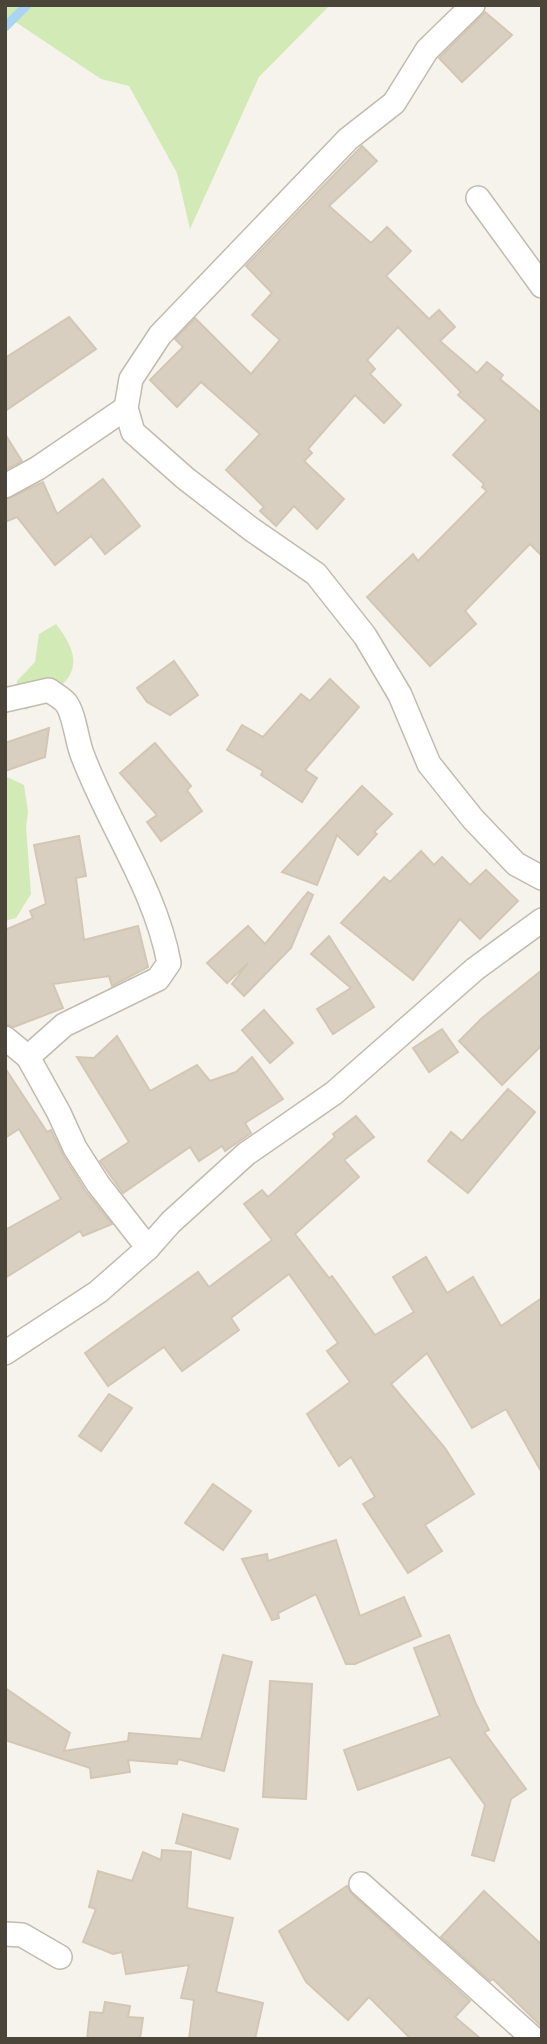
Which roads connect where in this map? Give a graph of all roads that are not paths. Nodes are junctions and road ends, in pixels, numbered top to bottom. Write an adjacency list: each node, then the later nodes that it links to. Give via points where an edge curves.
1 (473, 5): 4 (street, via 427,50 394,103 348,139 160,335 131,379)
2 (478, 198): 3 (street)
3 (542, 286)
4 (126, 408): 5 (street); 7 (street, via 133,432 185,478 316,574 365,636 400,695 429,764 516,864)
5 (5, 486)
6 (5, 700): 10 (street, via 49,690 67,703 82,754 163,932 169,963 158,979 64,1025)
7 (542, 878)
8 (542, 920): 11 (street, via 475,969 334,1093 246,1154)
9 (5, 1038): 10 (street)
10 (28, 1057): 11 (street, via 75,1148)
11 (148, 1248): 12 (street, via 98,1292)
12 (5, 1353)
13 (361, 1884): 16 (street)
14 (5, 1934): 15 (street, via 23,1934)
15 (60, 1957)
16 (534, 2039)

